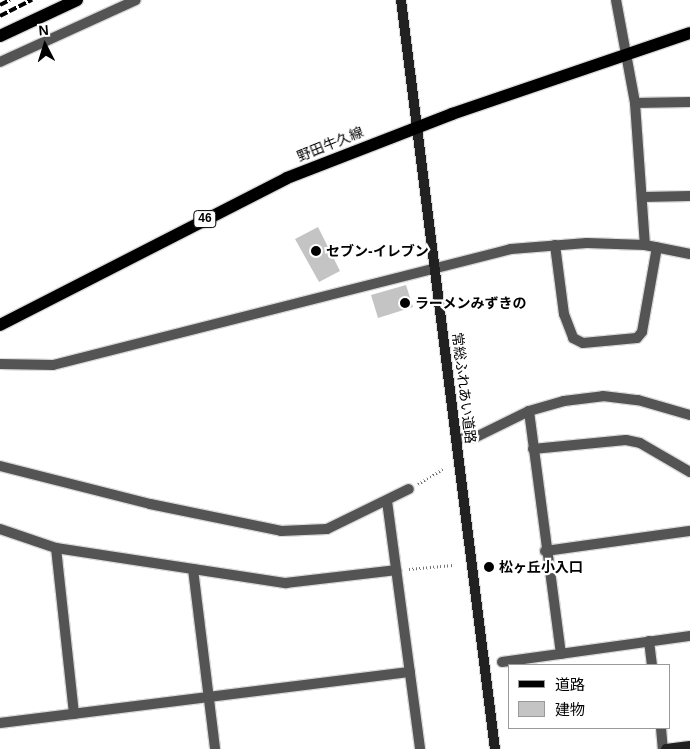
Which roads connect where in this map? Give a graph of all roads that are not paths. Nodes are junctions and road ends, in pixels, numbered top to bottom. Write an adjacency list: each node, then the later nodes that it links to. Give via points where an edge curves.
1 (77, 0): 6 (main road)
2 (136, 0): 8 (street)
3 (401, 0): 11 (street, 常総ふれあい道路)
4 (616, 0): 7 (street)
5 (690, 33): 7 (main road, 野田牛久線 / 46)
6 (0, 36)
7 (627, 55): 10 (street); 11 (main road, 野田牛久線 / 46)
8 (0, 62)
9 (690, 102): 10 (street)
10 (635, 103): 13 (street)
11 (417, 126): 18 (street, 常総ふれあい道路); 19 (main road, 野田牛久線 / 46, via 286,178)
12 (690, 196): 13 (street)
13 (643, 197): 15 (street)
14 (555, 244): 15 (street); 16 (street, via 564,314 574,338 583,343 637,338 642,332); 18 (street, via 511,249)
15 (644, 245): 16 (street)
16 (657, 247): 17 (street)
17 (690, 254)
18 (435, 268): 20 (street, via 53,365); 23 (street, 常総ふれあい道路)
19 (0, 325)
20 (0, 364)
21 (529, 411): 22 (street, via 564,401 603,396 638,400); 23 (street, via 476,437); 24 (street)
22 (690, 415)
23 (456, 439): 48 (street, 常総ふれあい道路)
24 (533, 449): 26 (street, via 626,440 640,443); 32 (street)
25 (0, 466): 28 (street, via 150,504 281,531 327,530)
26 (690, 472)
27 (409, 489): 28 (street)
28 (387, 501): 34 (street)
29 (0, 529): 31 (street)
30 (690, 531): 32 (street)
31 (56, 548): 33 (street); 42 (street)
32 (545, 551): 37 (street)
33 (194, 569): 34 (street, via 286,583); 41 (street)
34 (396, 570): 40 (street)
35 (690, 636): 36 (street)
36 (649, 641): 37 (street); 39 (street)
37 (560, 654): 38 (street)
38 (502, 662)
39 (652, 664)
40 (410, 672): 41 (street); 47 (street)
41 (208, 696): 42 (street); 46 (street)
42 (74, 714): 43 (street)
43 (0, 723)
44 (661, 729): 49 (street)
45 (690, 746): 49 (street)
46 (215, 749)
47 (420, 749)
48 (495, 749)
49 (665, 749)

